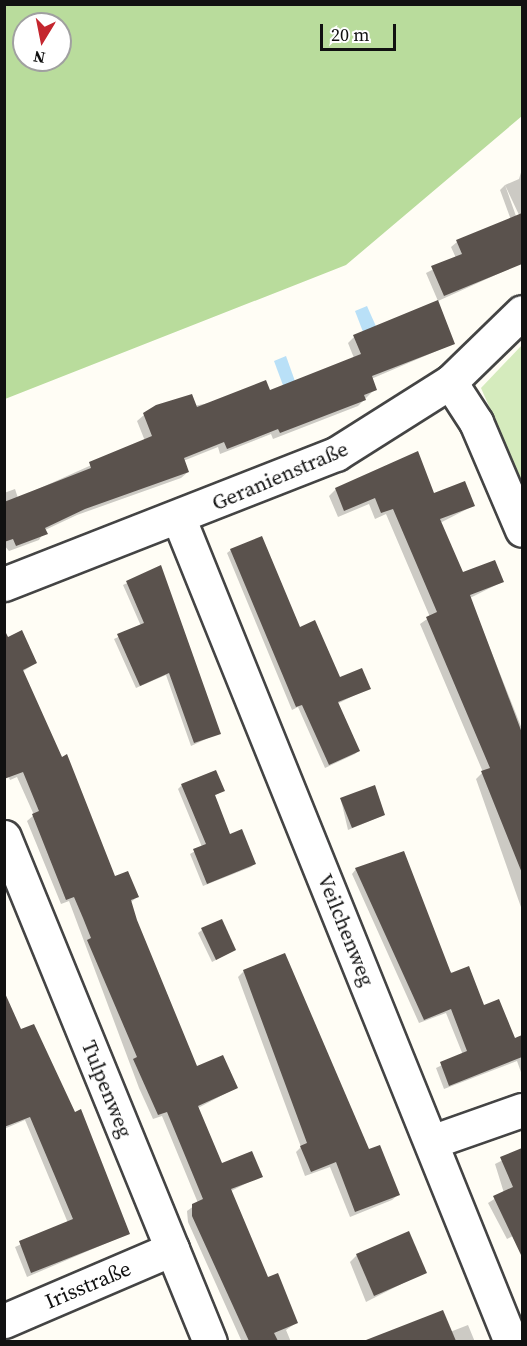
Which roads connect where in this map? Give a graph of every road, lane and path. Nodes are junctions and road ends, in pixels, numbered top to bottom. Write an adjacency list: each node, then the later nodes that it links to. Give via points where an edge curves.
1 (522, 312): 2 (street, Geranienstraße)
2 (450, 382): 3 (street, Geranienstraße, via 336,454); 4 (street, via 476,422)
3 (179, 519): 5 (street, Geranienstraße); 8 (street, Veilchenweg)
4 (522, 530)
5 (4, 584)
6 (4, 837): 9 (street, Tulpenweg)
7 (522, 1110): 8 (street)
8 (431, 1142): 12 (street, Veilchenweg)
9 (172, 1249): 10 (street, Irisstraße); 11 (street, Tulpenweg)
10 (4, 1321)
11 (210, 1341)
12 (511, 1341)

